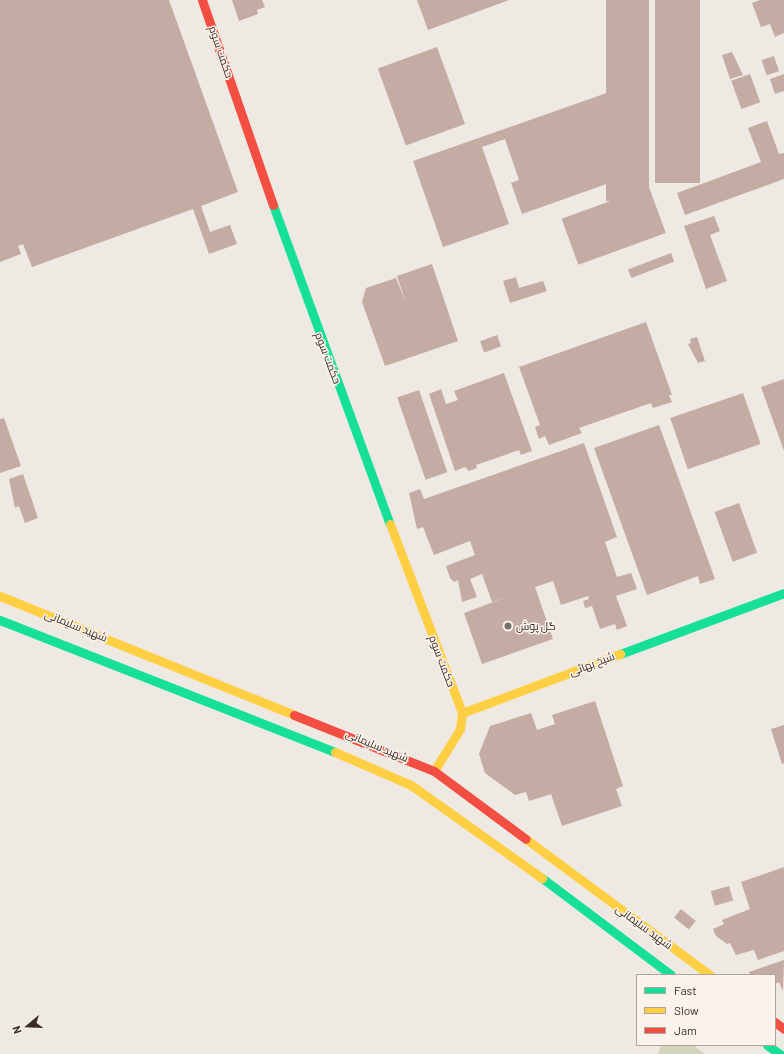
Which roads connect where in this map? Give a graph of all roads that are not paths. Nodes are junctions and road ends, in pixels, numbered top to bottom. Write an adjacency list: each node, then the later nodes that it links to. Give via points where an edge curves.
1 (202, 0): 5 (main road, حکمت سوم, via 312,316)
2 (784, 593): 5 (main road, شیخ بهائی)
3 (0, 596): 6 (main road, شهید سلیمانی)
4 (0, 620): 7 (main road, شهید سلیمانی, via 358,761 411,785 462,819)
5 (462, 713): 6 (main road, via 460,729)
6 (434, 771): 8 (main road, شهید سلیمانی)
7 (670, 974)
8 (709, 974)
9 (776, 1023): 10 (main road)
10 (784, 1029)
11 (768, 1046): 12 (main road)
12 (780, 1054)

